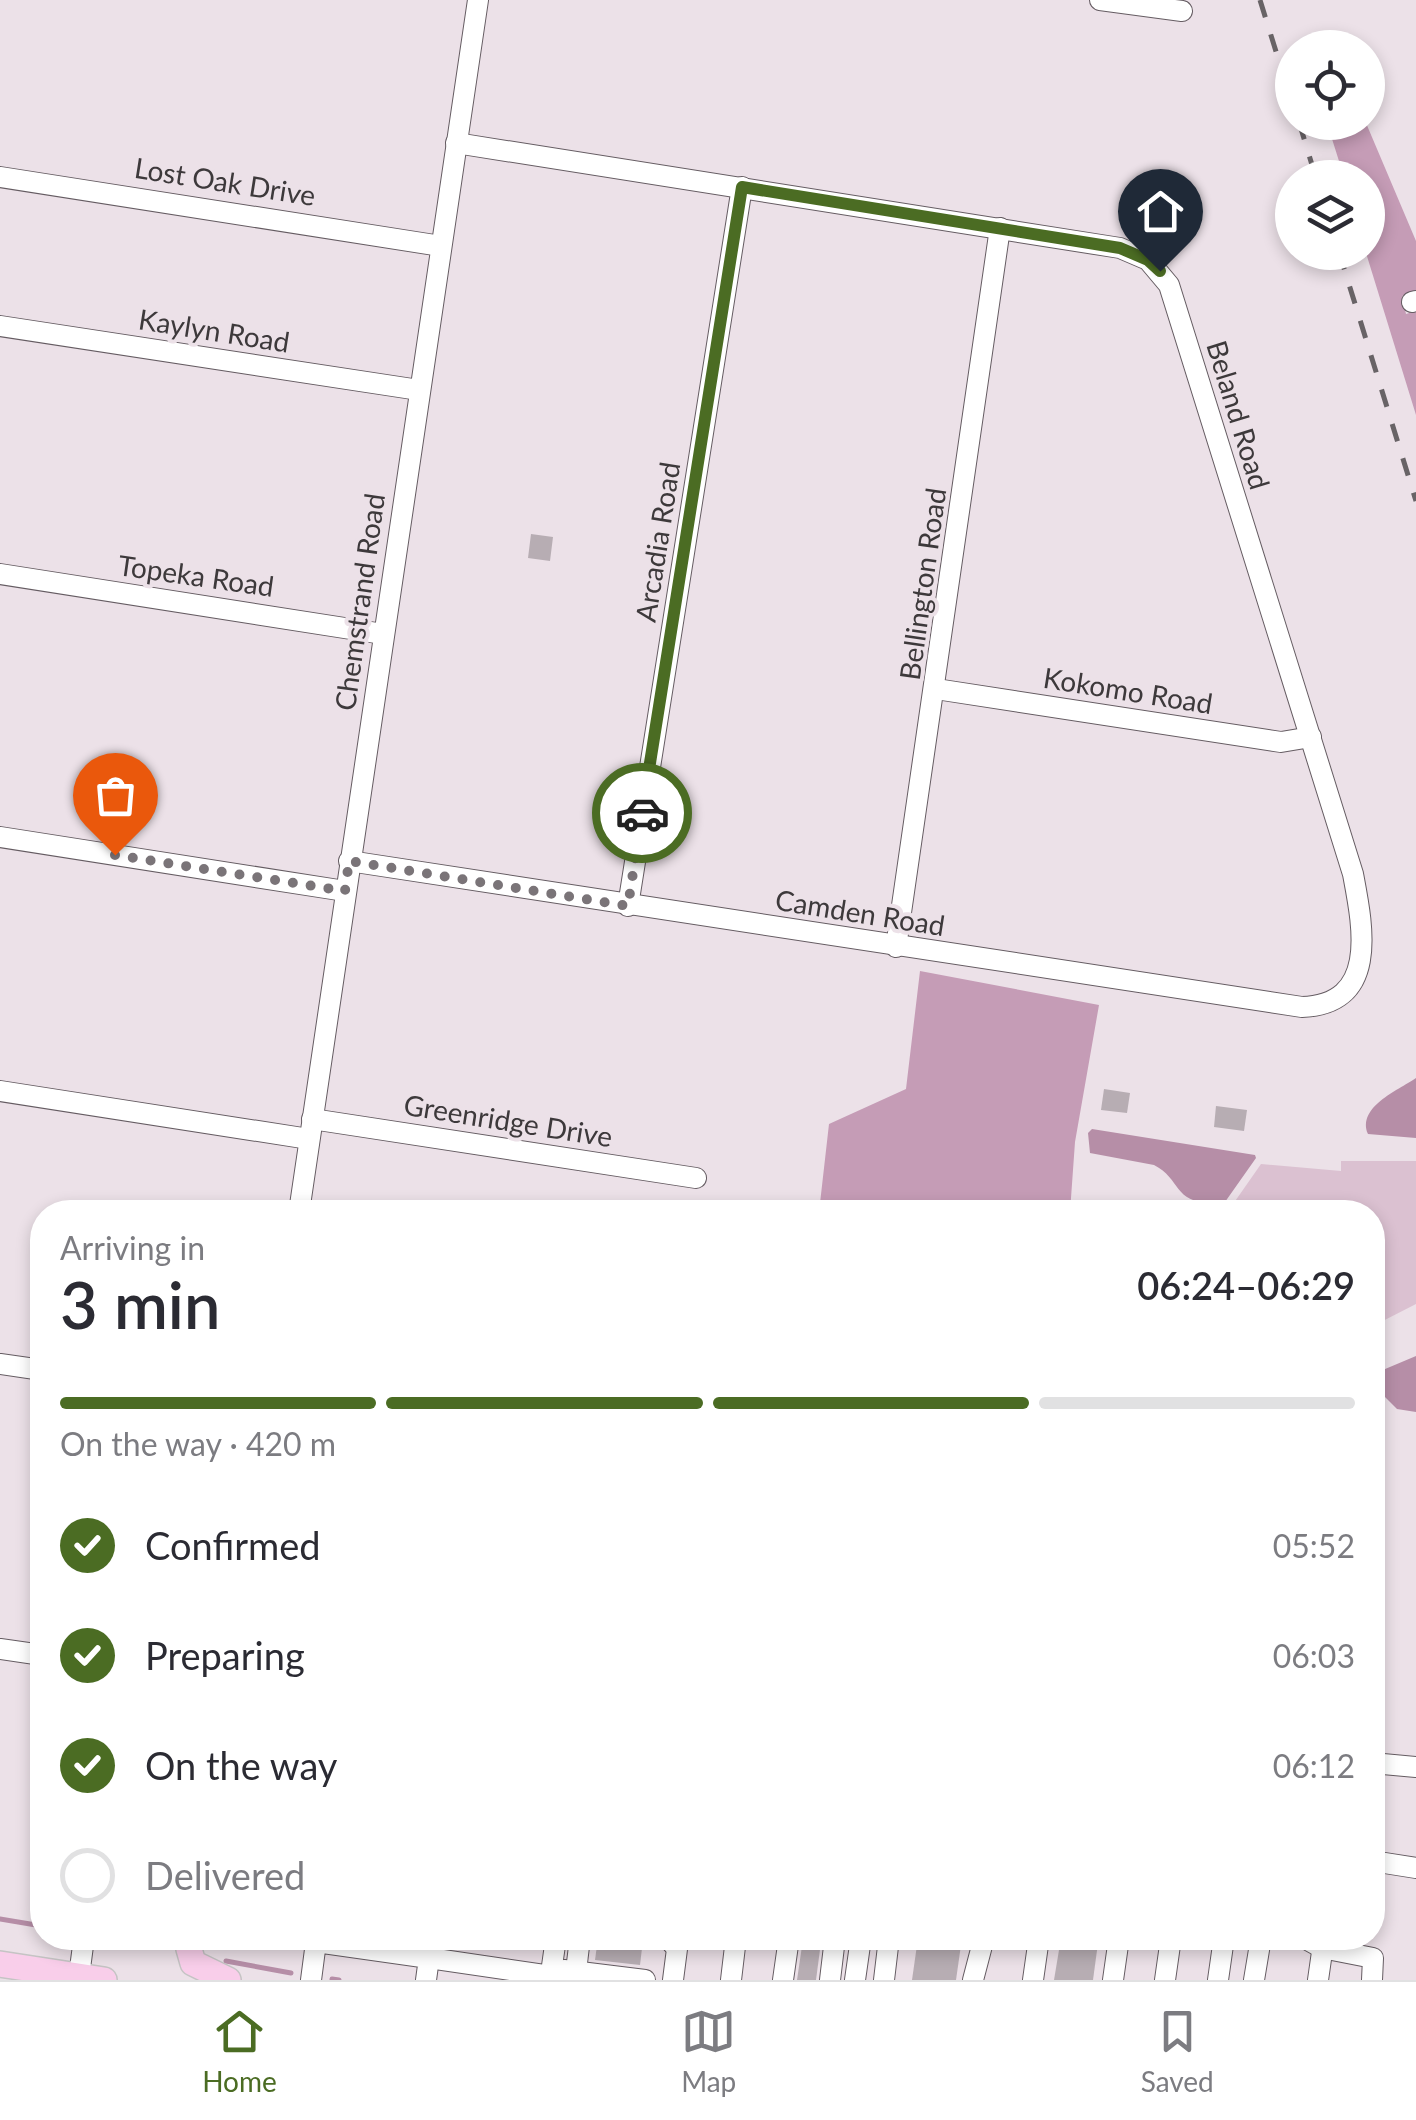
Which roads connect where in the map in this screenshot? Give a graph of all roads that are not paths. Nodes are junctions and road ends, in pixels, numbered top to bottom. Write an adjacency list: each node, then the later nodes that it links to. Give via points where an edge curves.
1 (478, 0): 4 (street, Chemstrand Road)
2 (1100, 0): 3 (street)
3 (1182, 11)
4 (456, 143): 6 (street, Beland Road); 8 (street, Chemstrand Road)
5 (0, 177): 8 (street, Lost Oak Drive)
6 (742, 187): 7 (street, Beland Road); 18 (street, Arcadia Road)
7 (1000, 228): 13 (street, Bellington Road); 14 (street, Beland Road, via 1132,251 1169,286)
8 (441, 246): 10 (street, Chemstrand Road)
9 (0, 326): 10 (street, Kaylyn Road)
10 (419, 390): 12 (street, Chemstrand Road)
11 (0, 574): 12 (street, Topeka Road)
12 (382, 634): 16 (street, Chemstrand Road)
13 (936, 689): 14 (street, Kokomo Road, via 1280,742); 19 (street, Bellington Road)
14 (1310, 737): 20 (street, Beland Road, via 1359,909 1360,967)
15 (0, 837): 17 (street)
16 (349, 861): 17 (street, Chemstrand Road); 18 (street, Camden Road)
17 (345, 891): 22 (street, Chemstrand Road)
18 (628, 906): 19 (street, Camden Road)
19 (896, 946): 20 (street, Camden Road, via 1302,1007 1331,1002)
20 (1354, 981)
21 (0, 1091): 22 (street, Greenridge Drive)
22 (311, 1129): 23 (street, Greenridge Drive); 24 (street, Chemstrand Road)
23 (696, 1178)
24 (301, 1200)
25 (0, 1364): 26 (street)
26 (30, 1368)
27 (0, 1648): 28 (street)
28 (30, 1653)
29 (1385, 1764): 30 (street)
30 (1416, 1767)
31 (1385, 1863): 32 (street)
32 (1416, 1868)
33 (86, 1950): 58 (street)
34 (188, 1950): 60 (street)
35 (191, 1950): 61 (main road, via 193,1963)
36 (316, 1950): 62 (street)
37 (408, 1950): 55 (street)
38 (554, 1950): 59 (street)
39 (579, 1950): 57 (street)
40 (676, 1950): 65 (street)
41 (735, 1950): 66 (street)
42 (787, 1950): 67 (street)
43 (834, 1950): 68 (street)
44 (859, 1950): 69 (street)
45 (888, 1950): 70 (street)
46 (981, 1950): 71 (street)
47 (988, 1950): 72 (street)
48 (1038, 1950): 73 (street)
49 (1117, 1950): 74 (street)
50 (1169, 1950): 75 (street)
51 (1222, 1950): 76 (street)
52 (1258, 1950): 77 (street)
53 (1316, 1950): 78 (street)
54 (1348, 1950): 79 (street, via 1373,1958)
55 (429, 1958): 59 (street); 63 (street)
56 (0, 1964): 58 (main road)
57 (576, 1972): 59 (street); 64 (street)
58 (92, 1978)
59 (550, 1978)
60 (182, 1980)
61 (228, 1980)
62 (312, 1980)
63 (426, 1980)
64 (645, 1980)
65 (673, 1980)
66 (731, 1980)
67 (782, 1980)
68 (830, 1980)
69 (855, 1980)
70 (884, 1980)
71 (974, 1980)
72 (987, 1980)
73 (1033, 1980)
74 (1113, 1980)
75 (1165, 1980)
76 (1218, 1980)
77 (1254, 1980)
78 (1318, 1980)
79 (1372, 1980)

